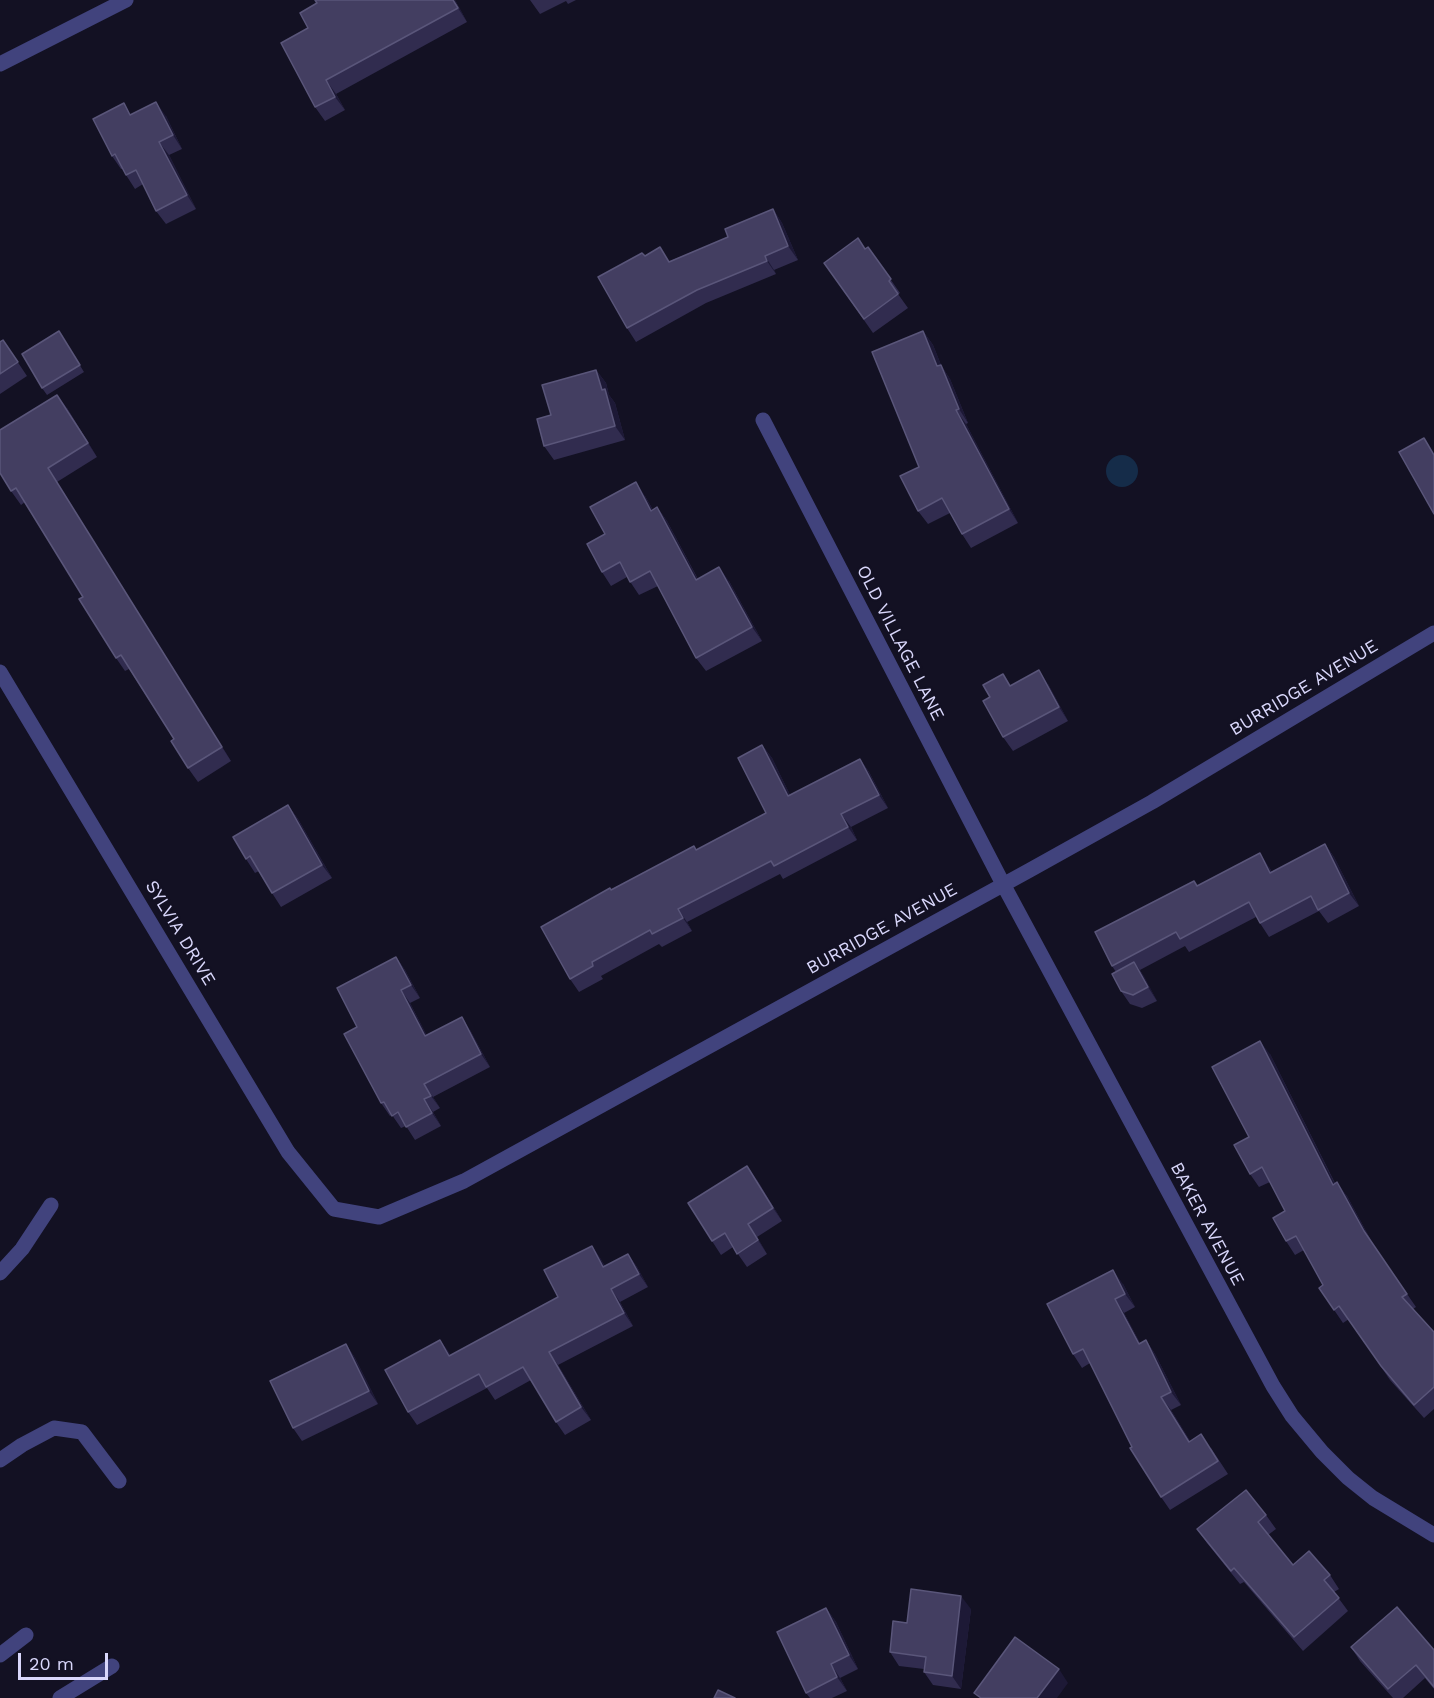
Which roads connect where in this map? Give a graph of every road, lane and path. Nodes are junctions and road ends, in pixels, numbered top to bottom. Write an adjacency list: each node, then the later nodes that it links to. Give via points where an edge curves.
1 (126, 0): 2 (street)
2 (0, 64)
3 (763, 420): 6 (street, OLD VILLAGE LANE)
4 (1434, 633): 6 (street, BURRIDGE AVENUE, via 1152,802)
5 (0, 672): 8 (street, SYLVIA DRIVE, via 288,1152)
6 (1003, 884): 8 (street, BURRIDGE AVENUE, via 464,1182 379,1217); 12 (street, BAKER AVENUE, via 1238,1323 1292,1416 1348,1478)
7 (51, 1205): 9 (street, via 22,1250)
8 (334, 1209)
9 (0, 1273)
10 (0, 1460): 11 (street, via 54,1428 82,1432)
11 (119, 1481)
12 (1434, 1535)
13 (26, 1635): 14 (street)
14 (0, 1655)
15 (112, 1666): 16 (street)
16 (60, 1698)

